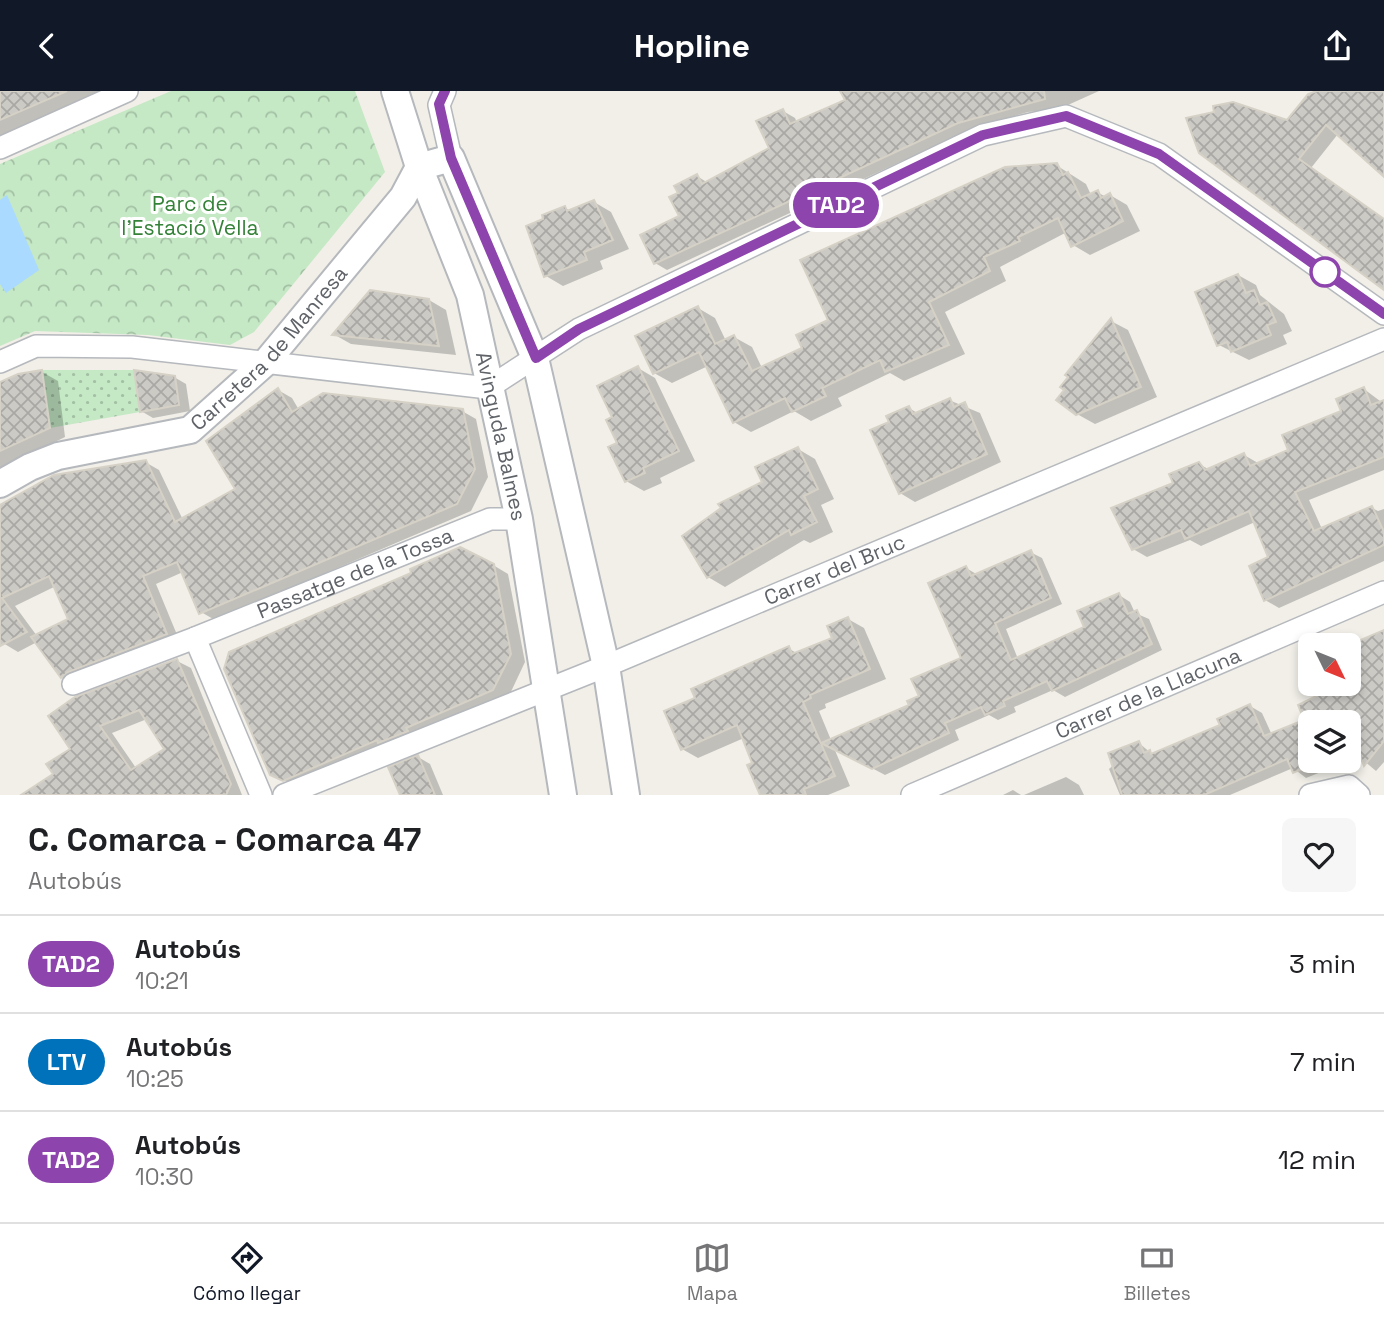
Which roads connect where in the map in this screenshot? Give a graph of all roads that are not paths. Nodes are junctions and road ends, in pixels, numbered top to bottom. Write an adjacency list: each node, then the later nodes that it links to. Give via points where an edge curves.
1 (127, 91): 4 (street)
2 (395, 91): 6 (street, Avinguda Balmes)
3 (445, 91): 5 (street, via 439,104)
4 (0, 148)
5 (451, 158): 6 (street); 9 (street)
6 (419, 167): 11 (street, Carretera de Manresa, via 403,197); 12 (street, Avinguda Balmes, via 470,295)
7 (1384, 314): 9 (street, via 1159,154 1066,116 983,135 579,329)
8 (1384, 339): 17 (street, Carrer del Bruc)
9 (536, 358): 12 (street); 17 (street)
10 (0, 362): 11 (street, via 36,346 132,347)
11 (266, 362): 12 (street); 13 (street, Carretera de Manresa, via 190,430 58,456)
12 (488, 388): 14 (street, Avinguda Balmes, via 503,432)
13 (0, 484)
14 (519, 519): 16 (street, Passatge de la Tossa, via 490,519); 19 (street, Avinguda Balmes)
15 (1384, 592): 24 (street, Carrer de la Llacuna)
16 (195, 638): 18 (street, Passatge de la Tossa); 20 (street)
17 (606, 666): 19 (street, Carrer del Bruc); 23 (street)
18 (73, 684)
19 (547, 688): 21 (street, Carrer del Bruc); 22 (street, Avinguda Balmes)
20 (261, 795)
21 (284, 795)
22 (563, 795)
23 (626, 795)
24 (912, 795)
25 (1310, 795): 26 (street, via 1349,786)
26 (1359, 795)

